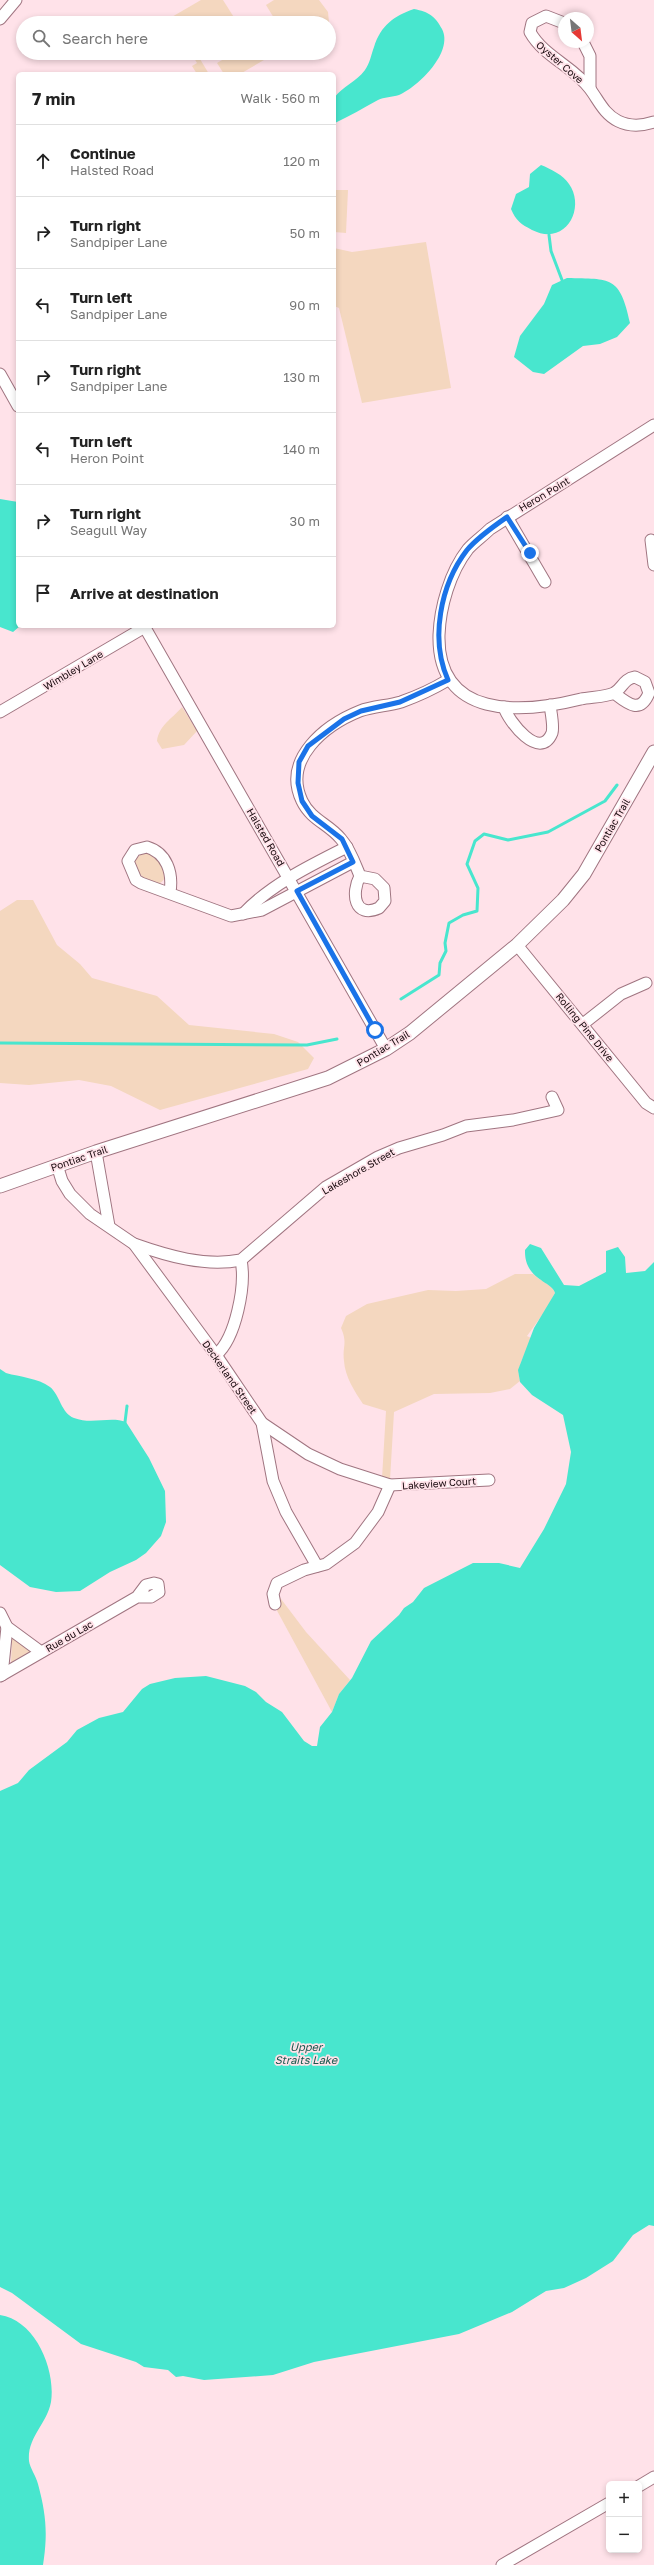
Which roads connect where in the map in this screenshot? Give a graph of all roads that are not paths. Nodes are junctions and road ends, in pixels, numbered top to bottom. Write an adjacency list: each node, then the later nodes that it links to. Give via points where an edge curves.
1 (16, 0): 2 (street)
2 (0, 19)
3 (558, 21): 5 (street, Oyster Cove, via 546,16 532,22 530,32 540,48 563,63)
4 (586, 48): 5 (street, Oyster Cove, via 590,56)
5 (590, 88): 6 (street, Oyster Cove, via 603,109 619,122 637,126)
6 (654, 122)
7 (0, 374): 8 (street)
8 (16, 402)
9 (654, 425): 10 (street, Heron Point)
10 (507, 517): 13 (street); 16 (street, Heron Point, via 468,550 452,576 442,608 439,634 442,666)
11 (651, 540): 12 (street)
12 (654, 565)
13 (546, 582)
14 (142, 628): 20 (street, Wimbley Lane)
15 (145, 628): 25 (street, Halsted Road)
16 (448, 680): 19 (street, Heron Point, via 469,699); 22 (street, via 400,702 361,711 344,719 308,746 299,762 298,783 302,801 312,816 336,834)
17 (614, 693): 18 (street, Heron Point)
18 (550, 705): 19 (street, Heron Point); 19 (street, via 552,731 550,736 540,742 524,736 514,726)
19 (504, 707)
20 (0, 712)
21 (654, 752): 29 (main road, Pontiac Trail, via 584,874 563,900)
22 (347, 847): 23 (street); 25 (street)
23 (353, 862): 24 (street); 26 (street)
24 (360, 876)
25 (290, 878): 26 (street, Halsted Road); 28 (street, via 254,902)
26 (297, 891): 28 (street, via 262,910); 32 (street, Halsted Road)
27 (170, 892): 27 (street, via 171,872 160,855 147,847 135,850 128,861 136,880); 28 (street, via 231,916)
28 (243, 914)
29 (517, 945): 31 (street, Rolling Pine Drive); 32 (main road, Pontiac Trail, via 410,1033)
30 (646, 983): 31 (street, via 622,994)
31 (583, 1024): 34 (street, Rolling Pine Drive, via 646,1103)
32 (386, 1049): 35 (main road, Pontiac Trail, via 328,1078)
33 (552, 1097): 40 (street, Lakeshore Street, via 558,1110 513,1120 466,1126 378,1157 326,1187)
34 (654, 1108)
35 (96, 1152): 36 (main road, Pontiac Trail); 38 (street)
36 (56, 1165): 37 (main road, Pontiac Trail); 38 (street, Deckerland Street, via 70,1194 90,1214)
37 (0, 1186)
38 (109, 1226): 39 (street, Deckerland Street)
39 (134, 1244): 40 (street, via 167,1256 193,1260); 41 (street, Deckerland Street)
40 (241, 1260): 41 (street, via 242,1284 236,1317 226,1342)
41 (216, 1355): 42 (street, Deckerland Street)
42 (262, 1423): 44 (street, via 308,1454 340,1469); 45 (street, Deckerland Street, via 273,1481 286,1512)
43 (489, 1480): 44 (street, Lakeview Court)
44 (390, 1485): 45 (street, via 378,1512 355,1543 338,1557)
45 (316, 1566): 47 (street, via 277,1583 273,1587)
46 (137, 1597): 50 (street, Rue du Lac)
47 (276, 1604)
48 (0, 1613): 49 (street)
49 (7, 1627): 50 (street); 51 (street, Rue du Lac)
50 (41, 1652): 51 (street, Rue du Lac)
51 (1, 1676)
52 (654, 2477): 53 (street)
53 (642, 2484)
54 (606, 2505): 55 (street)
55 (502, 2565)

